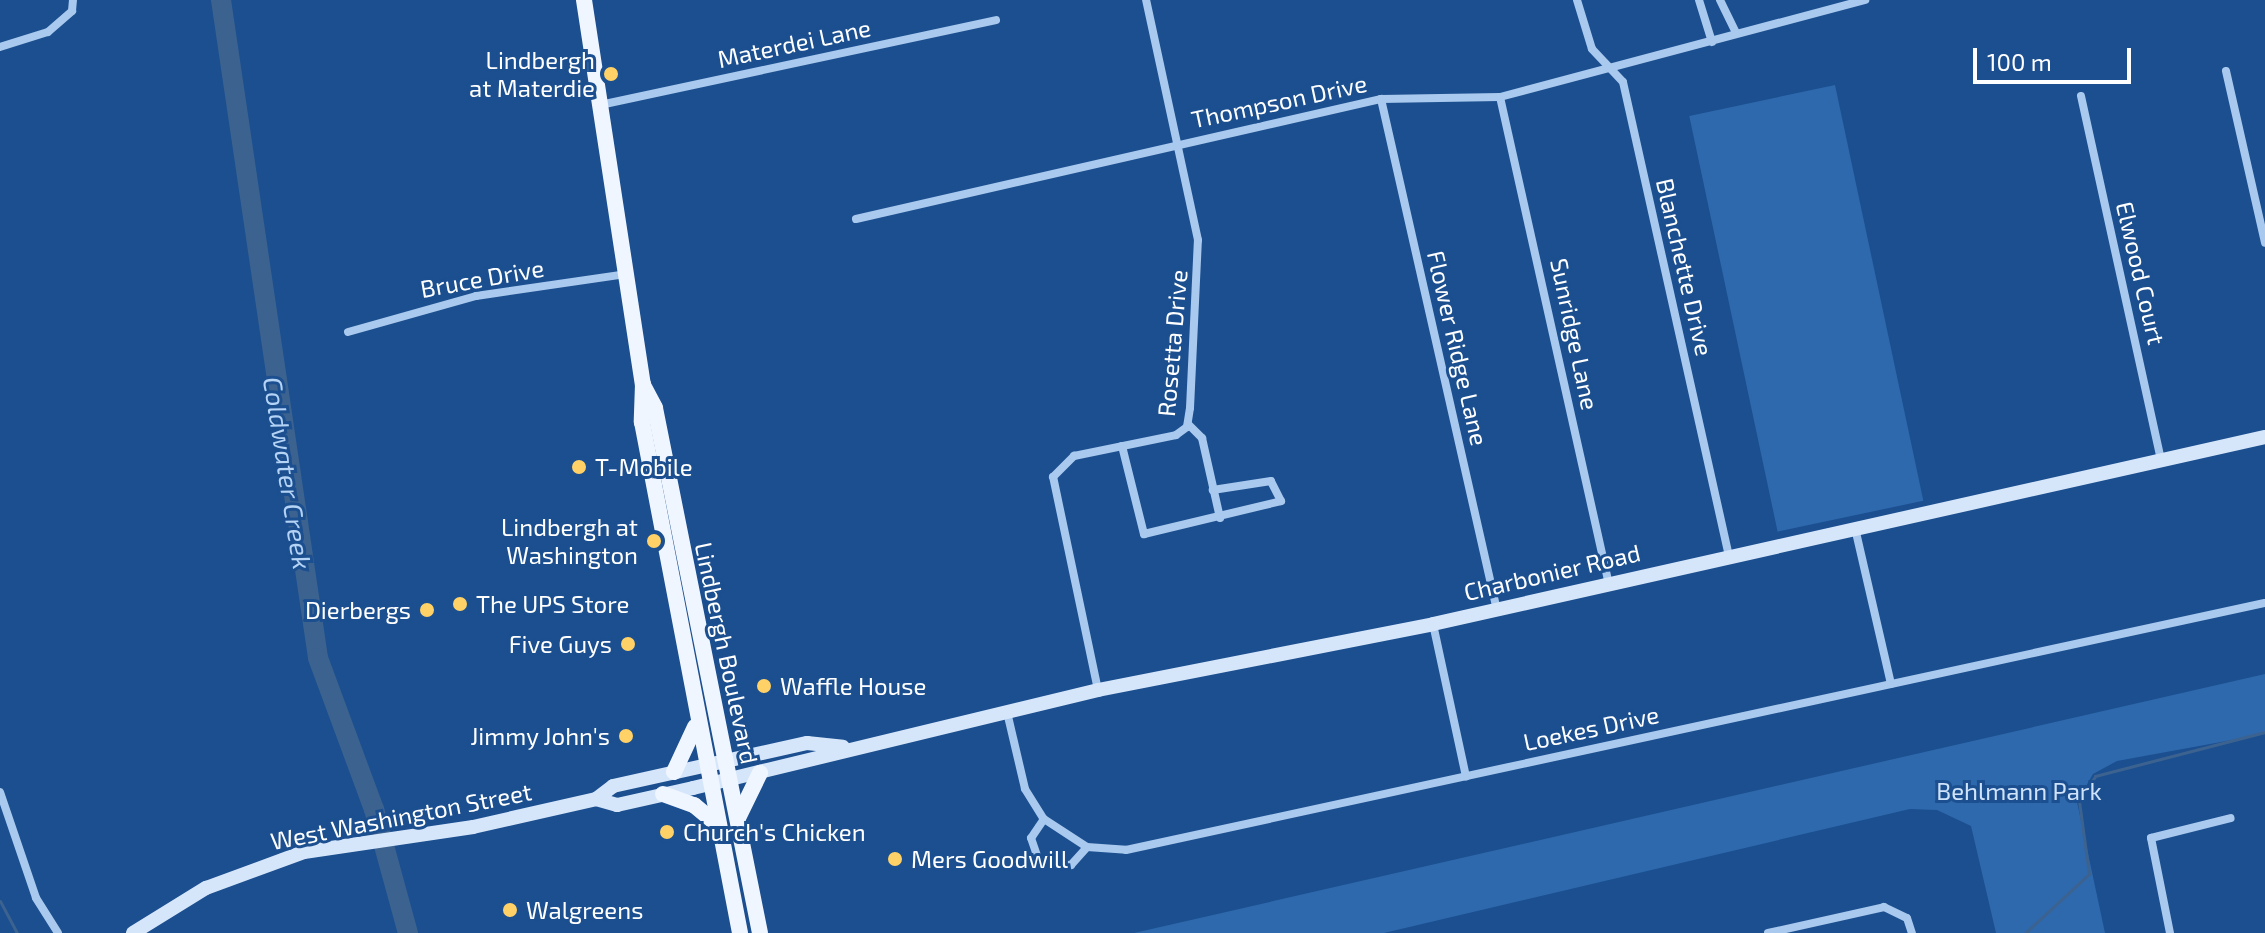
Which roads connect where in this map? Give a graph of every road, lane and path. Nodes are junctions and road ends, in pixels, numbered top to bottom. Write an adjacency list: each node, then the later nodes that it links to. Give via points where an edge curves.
1 (73, 0): 11 (street, via 72,11 48,32)
2 (584, 0): 17 (main road, Lindbergh Boulevard)
3 (1146, 0): 18 (street, Rosetta Drive)
4 (1577, 0): 13 (street, Blanchette Drive, via 1587,41)
5 (1699, 0): 10 (street)
6 (1720, 0): 9 (street)
7 (1865, 0): 9 (street, Thompson Drive)
8 (996, 20): 17 (street, Materdei Lane)
9 (1736, 33): 10 (street, Thompson Drive)
10 (1712, 42): 13 (street, Thompson Drive)
11 (0, 47)
12 (2226, 71): 20 (street)
13 (1611, 72): 15 (street, Thompson Drive); 31 (street, Blanchette Drive, via 1623,82)
14 (2081, 96): 27 (street, Elwood Court)
15 (1500, 97): 16 (street, Thompson Drive); 32 (street, Sunridge Lane)
16 (1381, 99): 18 (street, Thompson Drive); 34 (street, Flower Ridge Lane)
17 (600, 105): 21 (main road, Lindbergh Boulevard)
18 (1174, 143): 19 (street, Thompson Drive); 24 (street, Rosetta Drive, via 1200,260)
19 (856, 219)
20 (2265, 243)
21 (627, 274): 22 (street, Bruce Drive, via 476,296); 23 (main road, Lindbergh Boulevard)
22 (348, 332)
23 (643, 384): 39 (main road, Lindbergh Boulevard, via 640,412); 41 (main road, Lindbergh Boulevard, via 655,408)
24 (1188, 424): 26 (street, Rosetta Drive, via 1176,435); 28 (street, via 1202,438)
25 (2265, 437): 27 (main road, Charbonier Road)
26 (1122, 446): 29 (street, via 1144,534); 37 (street, Rosetta Drive, via 1074,456 1053,477)
27 (2161, 459): 30 (main road, Charbonier Road)
28 (1213, 490): 29 (street); 29 (street, via 1271,481 1282,493 1279,505)
29 (1220, 518)
30 (1855, 527): 31 (main road, Charbonier Road); 36 (street)
31 (1729, 555): 32 (main road, Charbonier Road)
32 (1608, 580): 34 (main road, Charbonier Road)
33 (2265, 603): 36 (street, Loekes Drive)
34 (1496, 606): 35 (main road, Charbonier Road)
35 (1433, 624): 37 (main road, Charbonier Road); 45 (street)
36 (1891, 684): 45 (street, Loekes Drive)
37 (1098, 690): 38 (main road, Charbonier Road)
38 (1007, 712): 40 (main road, Charbonier Road); 52 (street, Loekes Drive, via 1025,789)
39 (696, 721): 42 (main road, Lindbergh Boulevard); 43 (main road, via 690,752)
40 (850, 748): 41 (main road, Charbonier Road, via 807,743); 44 (main road, Charbonier Road)
41 (725, 761): 42 (main road, Charbonier Road); 46 (main road, Lindbergh Boulevard)
42 (705, 766): 43 (main road, West Washington Street); 47 (main road, Lindbergh Boulevard)
43 (674, 772): 50 (main road, West Washington Street, via 613,786)
44 (760, 773): 46 (main road, Charbonier Road); 53 (main road)
45 (1466, 776): 55 (street, Loekes Drive, via 1126,850)
46 (729, 780): 47 (main road, West Washington Street); 53 (main road, Lindbergh Boulevard)
47 (709, 785): 49 (main road, West Washington Street); 54 (main road, Lindbergh Boulevard)
48 (0, 792): 56 (street, via 36,898)
49 (663, 794): 50 (main road, West Washington Street, via 617,805); 54 (main road, via 694,805)
50 (596, 799): 57 (main road, West Washington Street, via 358,843 235,875)
51 (2231, 818): 62 (street, via 2151,838)
52 (1044, 819): 55 (street, Loekes Drive); 55 (street, via 1031,838 1040,864 1071,865)
53 (738, 822): 59 (main road, Lindbergh Boulevard)
54 (718, 825): 58 (main road, Lindbergh Boulevard)
55 (1087, 847)
56 (58, 933)
57 (133, 933)
58 (740, 933)
59 (760, 933)
60 (1768, 933): 61 (street, via 1884,907 1899,912)
61 (1912, 933)
62 (2170, 933)

